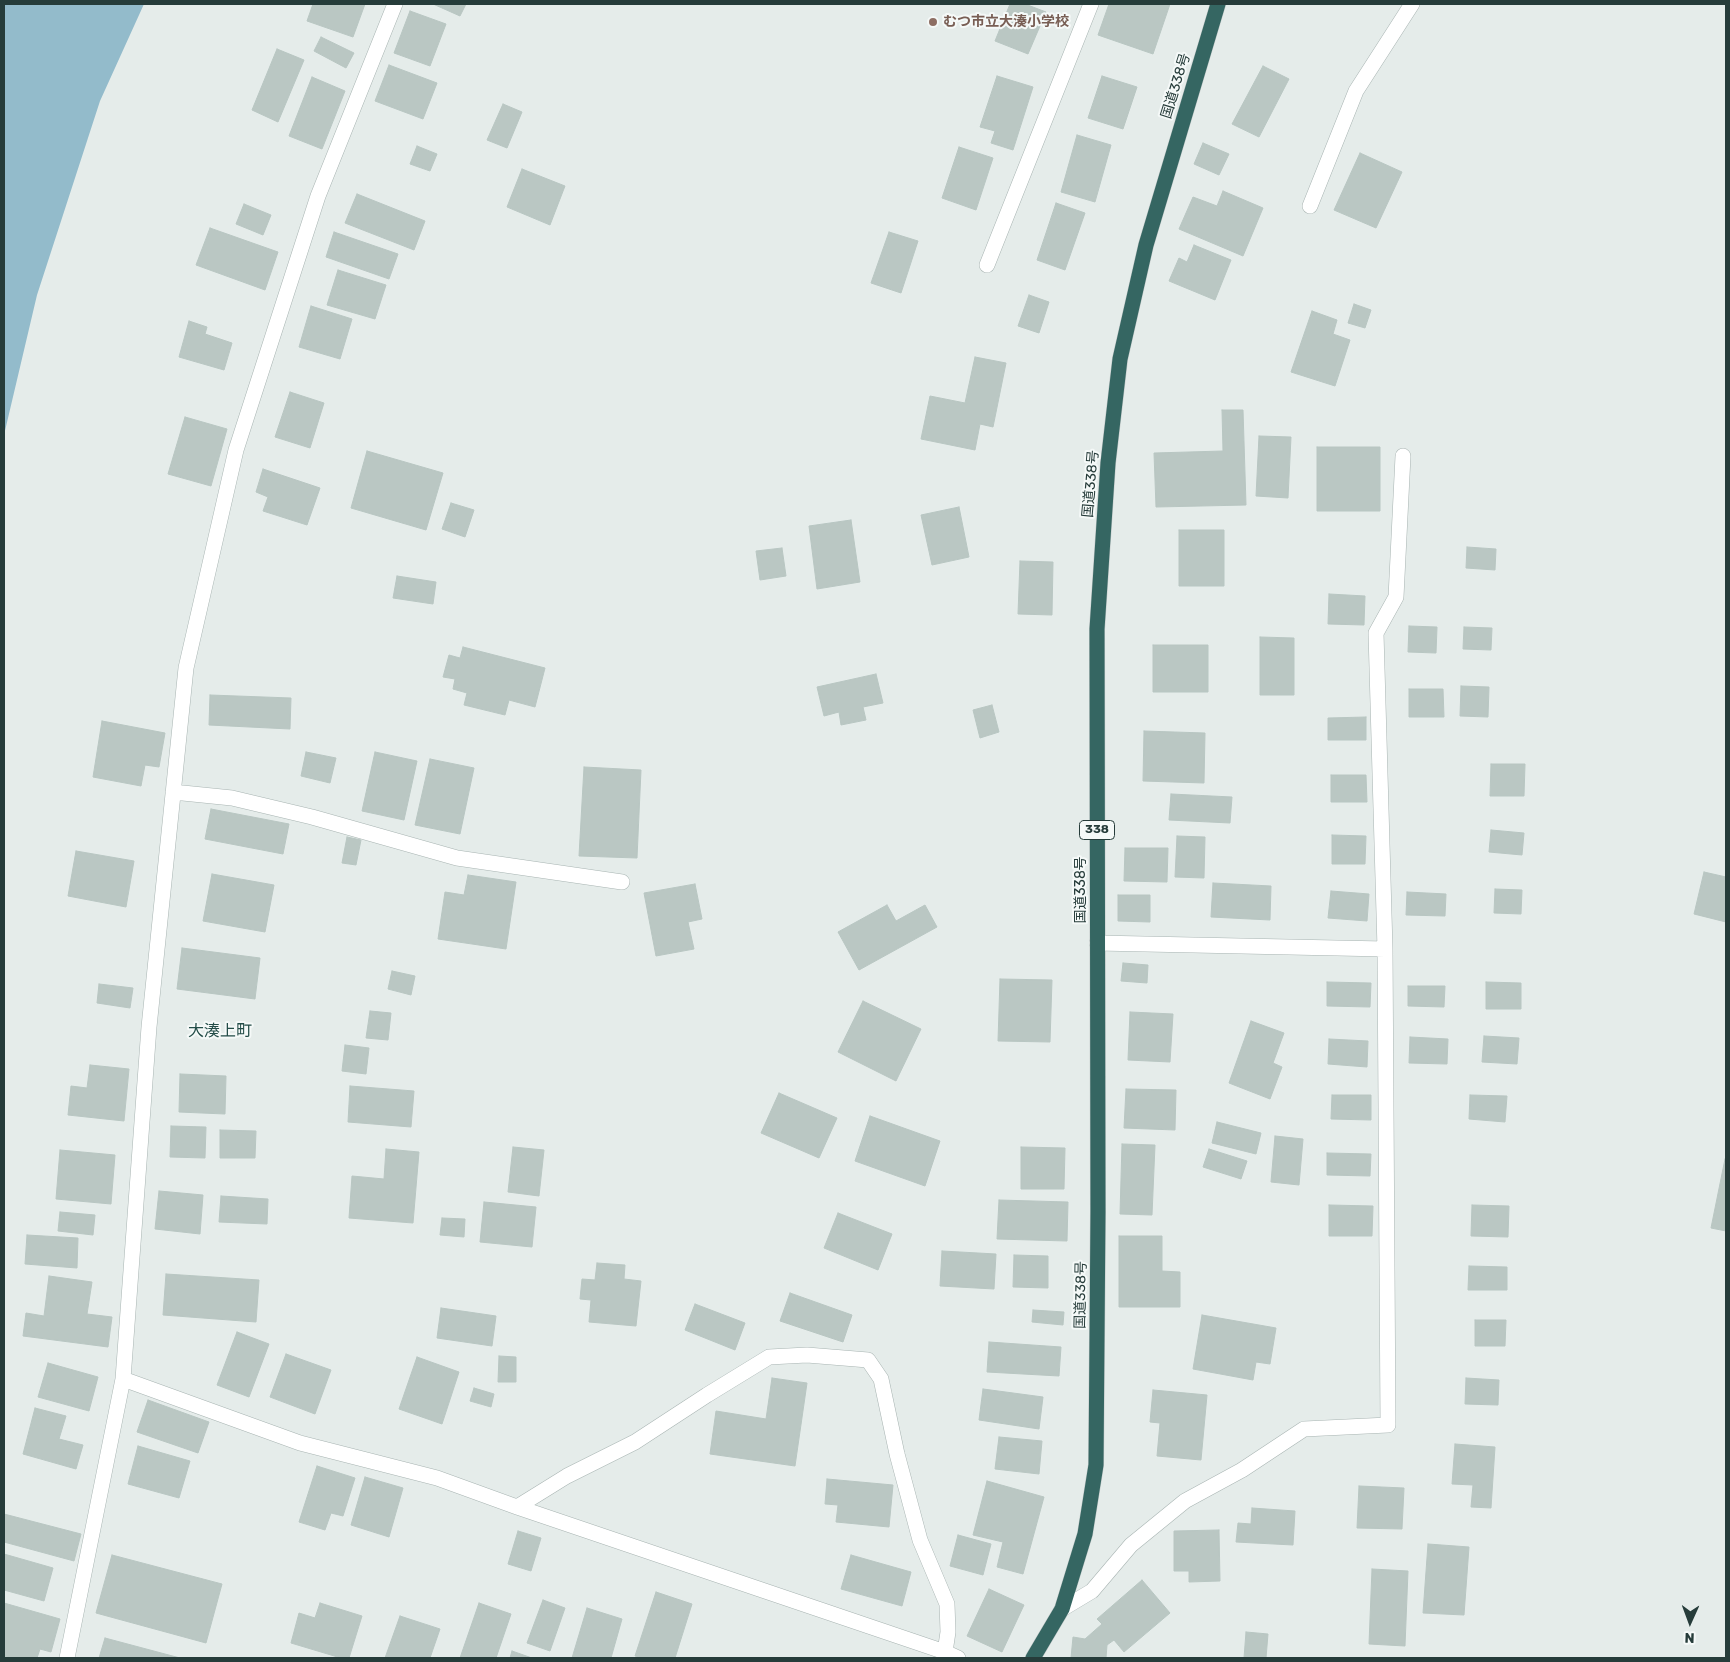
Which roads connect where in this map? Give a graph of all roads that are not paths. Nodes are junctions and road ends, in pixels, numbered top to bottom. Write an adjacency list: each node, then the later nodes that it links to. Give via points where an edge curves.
1 (395, 4): 8 (street, via 318,196 236,450 186,668)
2 (1091, 4): 6 (street)
3 (1218, 4): 10 (highway, 国道338号 / 338, via 1146,245 1120,359 1108,463 1097,629)
4 (1412, 4): 5 (street, via 1356,92)
5 (1310, 206)
6 (987, 265)
7 (1403, 456): 11 (street, via 1396,597 1376,633)
8 (173, 792): 9 (street, via 232,798 457,858); 12 (street, via 149,1026)
9 (622, 882)
10 (1097, 942): 11 (street); 14 (highway, 国道338号 / 338, via 1096,1465 1085,1534)
11 (1385, 949): 14 (street, via 1388,1425 1304,1429 1242,1470 1185,1501 1131,1545 1092,1591)
12 (124, 1379): 13 (street, via 300,1443 437,1478); 16 (street)
13 (517, 1507): 15 (street); 15 (street, via 567,1476 635,1442 769,1357 807,1355 868,1360 881,1379 896,1454 920,1540 947,1604)
14 (1062, 1609): 17 (highway, 国道338号 / 338)
15 (952, 1655)
16 (67, 1658)
17 (1033, 1658)

